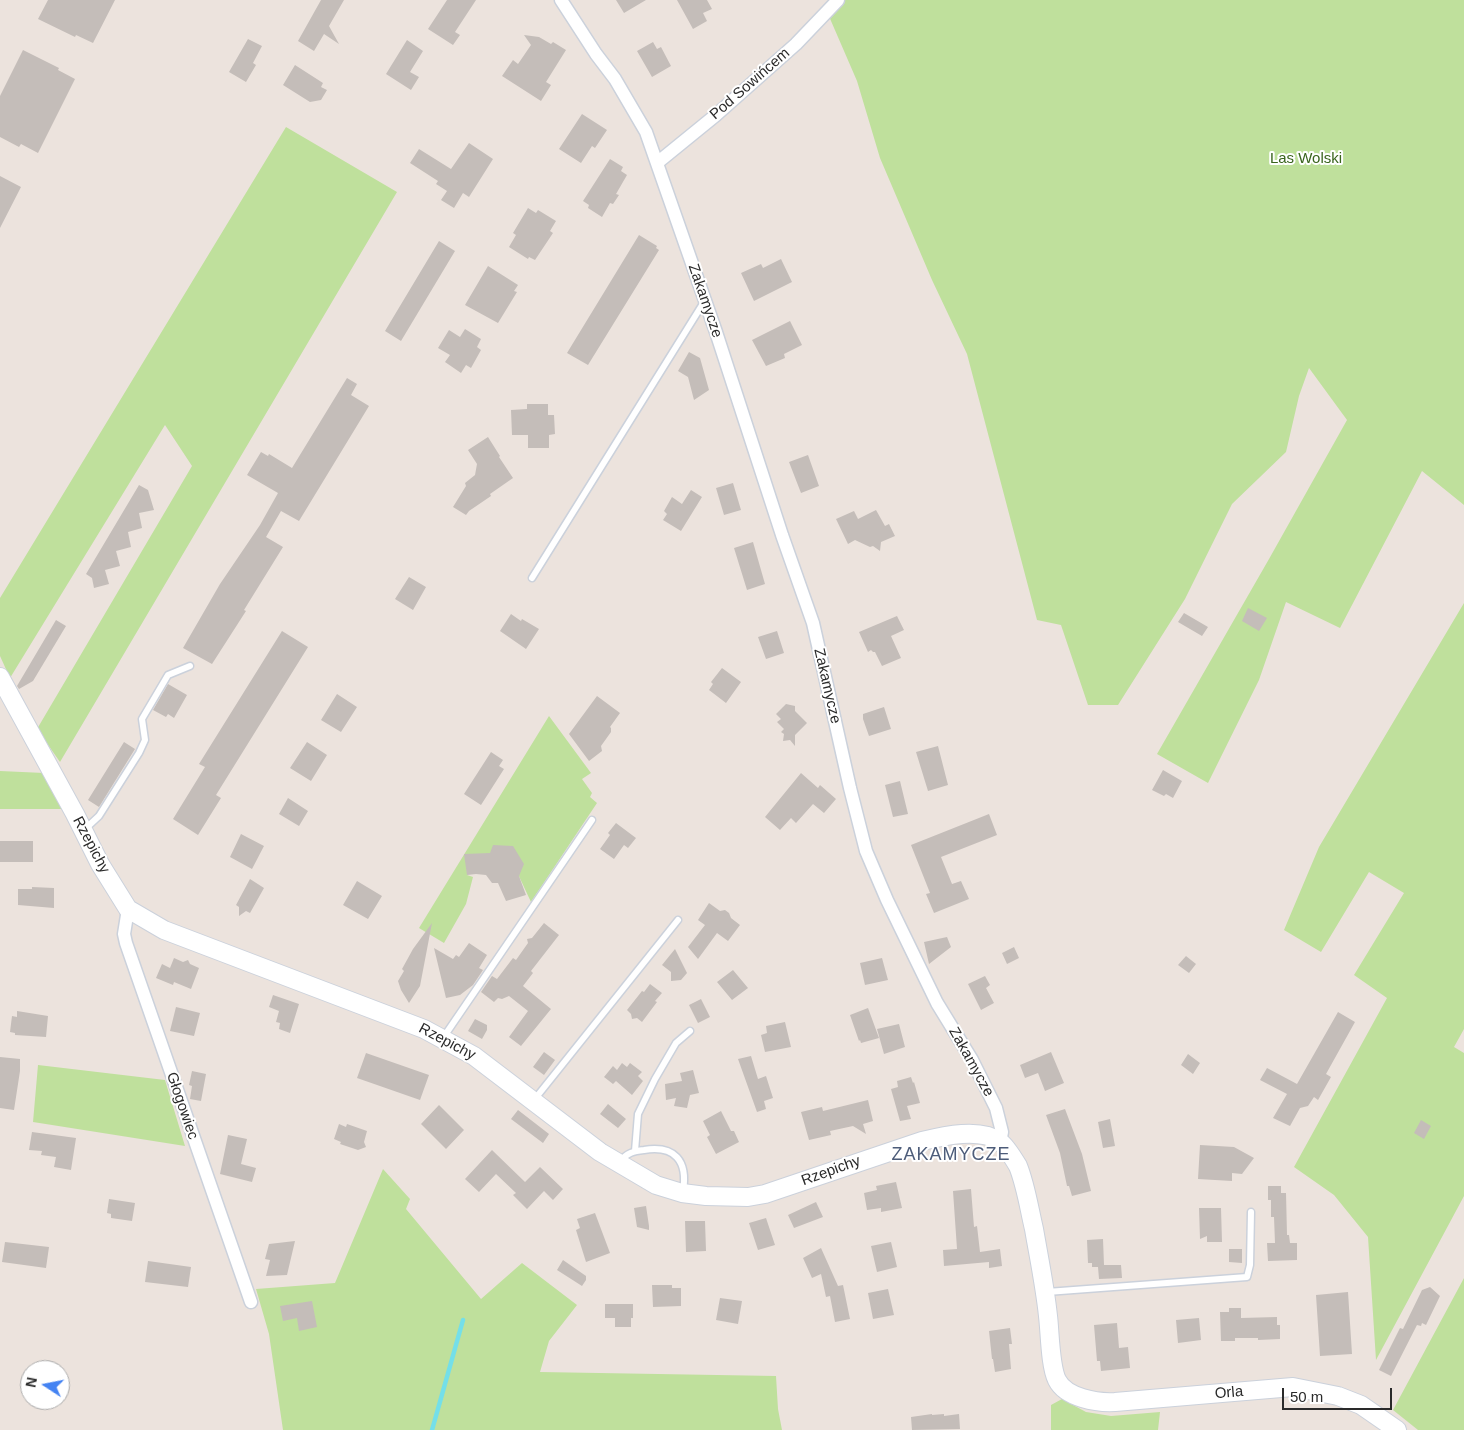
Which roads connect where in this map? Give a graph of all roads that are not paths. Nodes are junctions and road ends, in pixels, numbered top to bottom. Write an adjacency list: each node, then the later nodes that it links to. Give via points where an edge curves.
1 (561, 0): 3 (street, Zakamycze, via 615,79 646,132)
2 (838, 0): 3 (street, Pod Sowińcem, via 796,44)
3 (657, 163): 4 (street, Zakamycze)
4 (705, 301): 5 (lane); 15 (street, Zakamycze, via 813,623 866,851 937,1002 996,1108 1002,1132)
5 (532, 578)
6 (190, 666): 9 (lane, via 168,675 142,720 144,740 139,753 94,823)
7 (1, 682): 9 (street, Rzepichy)
8 (592, 820): 13 (lane)
9 (83, 830): 10 (street, Rzepichy)
10 (128, 909): 13 (street, Rzepichy, via 164,930 424,1029); 21 (street, Głogowiec, via 124,934 126,943)
11 (678, 920): 14 (lane)
12 (690, 1031): 16 (lane, via 676,1043 638,1114)
13 (442, 1039): 14 (street, Rzepichy, via 474,1056)
14 (534, 1101): 17 (street, Rzepichy)
15 (1000, 1142): 18 (street, Rzepichy, via 986,1135 944,1136 895,1149 765,1194 727,1197); 20 (street, via 1017,1164 1025,1187)
16 (635, 1151): 17 (lane, via 624,1156); 18 (lane, via 660,1148 678,1158 684,1176)
17 (618, 1164): 18 (street, Rzepichy, via 656,1185)
18 (682, 1193)
19 (1251, 1212): 20 (lane, via 1248,1277)
20 (1046, 1292): 22 (street, Orla, via 1057,1381 1066,1390 1098,1403 1292,1387 1338,1396 1361,1405)
21 (252, 1302)
22 (1397, 1430)

